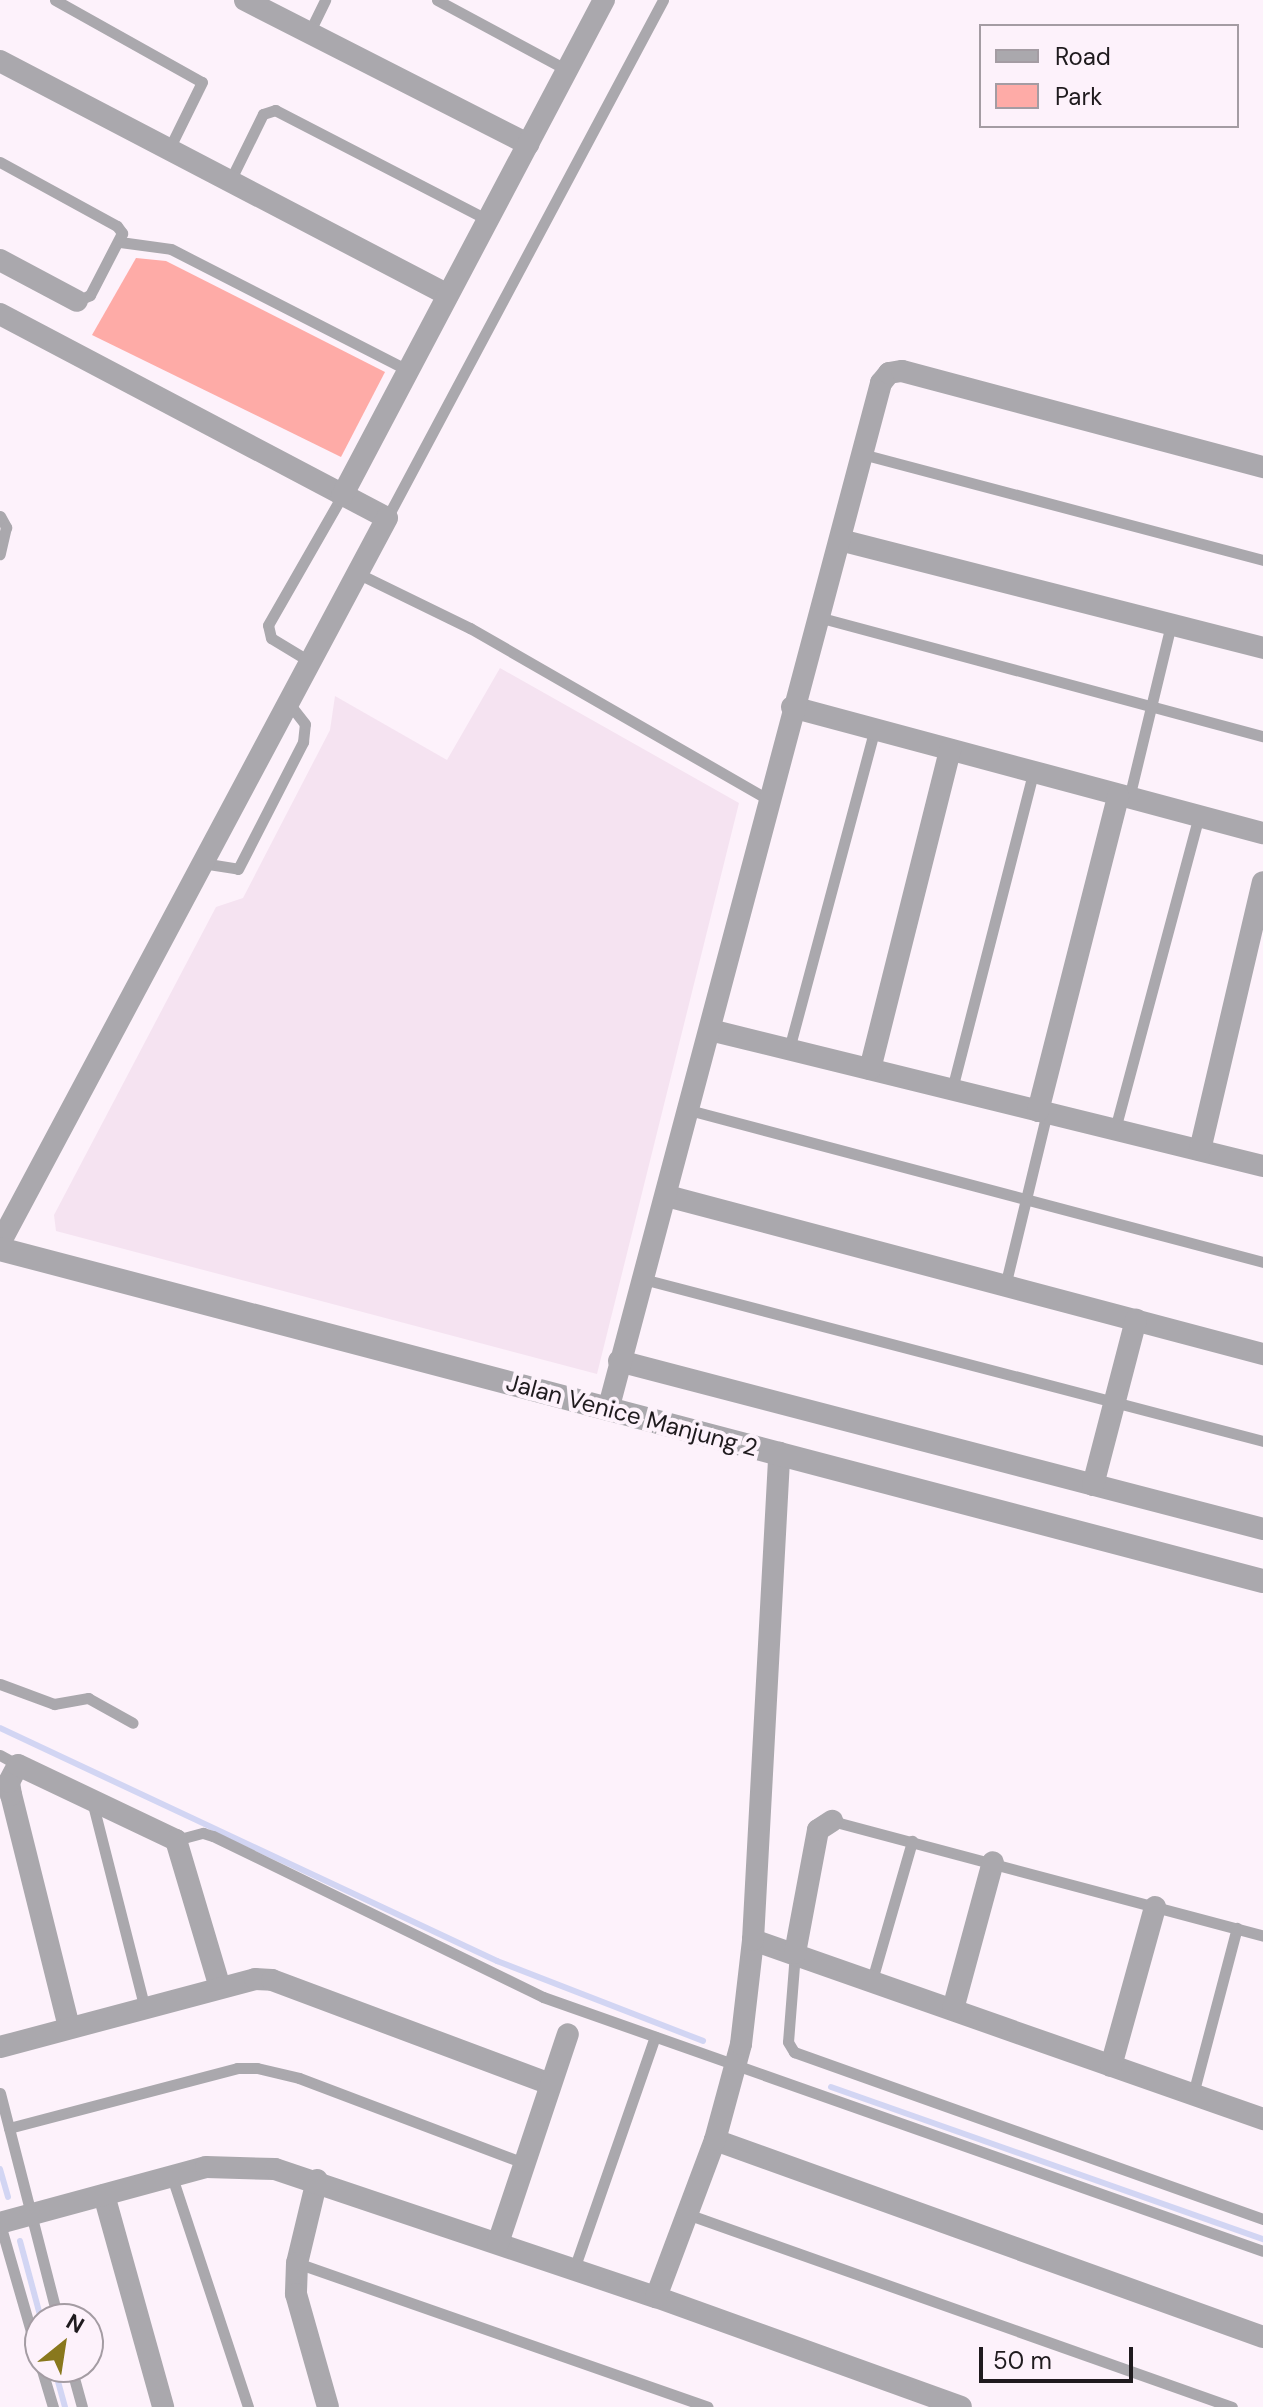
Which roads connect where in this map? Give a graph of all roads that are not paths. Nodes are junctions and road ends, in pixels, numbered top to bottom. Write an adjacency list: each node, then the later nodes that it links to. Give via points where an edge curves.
1 (55, 0): 11 (lane, via 202,82)
2 (325, 0): 7 (lane)
3 (437, 0): 9 (lane)
4 (604, 0): 9 (street)
5 (663, 0): 25 (lane)
6 (249, 1): 7 (street)
7 (309, 33): 10 (street)
8 (0, 61): 11 (street)
9 (567, 70): 10 (street)
10 (528, 144): 14 (street)
11 (168, 151): 13 (street)
12 (0, 162): 15 (lane, via 117,226)
13 (229, 183): 14 (lane, via 263,114 275,110); 17 (street)
14 (488, 220): 17 (street)
15 (120, 242): 18 (lane, via 90,295); 20 (lane, via 171,249)
16 (0, 260): 18 (street)
17 (448, 295): 20 (street)
18 (77, 301)
19 (0, 314): 23 (street)
20 (409, 371): 23 (street)
21 (862, 454): 22 (street, via 881,383 889,373 902,371); 26 (street); 28 (lane)
22 (1263, 467)
23 (342, 496): 25 (street); 33 (lane, via 268,625 271,638)
24 (0, 516): 27 (lane, via 6,527)
25 (387, 518): 29 (street)
26 (840, 540): 30 (street); 31 (street)
27 (0, 554)
28 (1263, 560)
29 (356, 573): 33 (street); 42 (lane, via 470,628)
30 (818, 617): 35 (street); 36 (lane)
31 (1171, 624): 32 (street); 36 (lane)
32 (1263, 648)
33 (309, 661): 34 (street)
34 (288, 702): 45 (street); 45 (lane, via 305,724 303,742 238,869)
35 (792, 707): 37 (street); 42 (street)
36 (1151, 707): 38 (lane); 41 (lane)
37 (875, 729): 39 (street); 48 (lane)
38 (1263, 736)
39 (950, 750): 40 (street); 49 (street)
40 (1033, 773): 41 (street); 50 (lane)
41 (1124, 797): 43 (street); 52 (street)
42 (767, 799): 47 (street)
43 (1199, 816): 44 (street); 53 (lane)
44 (1263, 833)
45 (202, 863): 58 (street)
46 (1263, 882): 54 (street)
47 (710, 1030): 48 (street); 51 (street)
48 (789, 1049): 49 (street)
49 (870, 1069): 50 (street)
50 (952, 1089): 52 (street)
51 (689, 1110): 56 (street); 57 (lane)
52 (1043, 1112): 53 (street); 57 (lane)
53 (1115, 1129): 54 (street)
54 (1200, 1150): 55 (street)
55 (1263, 1166)
56 (667, 1196): 60 (street); 61 (street)
57 (1026, 1199): 59 (lane); 61 (lane)
58 (0, 1246): 66 (street, Jalan Venice Manjung 2)
59 (1263, 1262)
60 (643, 1279): 64 (street); 65 (lane)
61 (1005, 1286): 62 (street)
62 (1136, 1320): 63 (street); 65 (street)
63 (1263, 1354)
64 (619, 1361): 66 (street); 69 (street)
65 (1115, 1403): 67 (lane); 69 (street)
66 (608, 1410): 68 (street, Jalan Venice Manjung 2)
67 (1263, 1441)
68 (779, 1453): 71 (street, Jalan Venice Manjung 2); 83 (street)
69 (1093, 1485): 70 (street)
70 (1263, 1529)
71 (1263, 1581)
72 (0, 1684): 73 (lane, via 54,1704 88,1698)
73 (133, 1723)
74 (9, 1760): 75 (street); 89 (street, via 11,1795)
75 (91, 1799): 77 (street); 87 (lane)
76 (832, 1821): 78 (lane); 84 (street, via 818,1830)
77 (176, 1840): 86 (street); 91 (lane, via 203,1833 213,1836 543,1997)
78 (912, 1841): 79 (lane); 85 (lane)
79 (993, 1862): 80 (lane); 88 (street)
80 (1155, 1907): 81 (lane); 94 (street)
81 (1237, 1928): 82 (lane); 97 (lane)
82 (1263, 1936)
83 (753, 1940): 84 (street); 93 (street)
84 (795, 1953): 85 (street); 107 (lane, via 788,2042 794,2052)
85 (872, 1980): 88 (street)
86 (220, 1988): 87 (street); 95 (street, via 272,1980)
87 (145, 2009): 89 (street)
88 (953, 2009): 94 (street)
89 (69, 2027): 92 (street)
90 (568, 2034): 95 (street)
91 (655, 2037): 93 (lane); 112 (lane)
92 (0, 2047)
93 (735, 2065): 100 (street); 110 (lane)
94 (1111, 2066): 97 (street)
95 (550, 2084): 101 (street)
96 (0, 2093): 99 (lane)
97 (1193, 2094): 98 (street)
98 (1263, 2119)
99 (9, 2128): 101 (lane, via 237,2068 257,2068 299,2078); 106 (lane)
100 (715, 2140): 105 (street); 116 (street)
101 (524, 2163): 109 (street)
102 (172, 2177): 103 (street, via 236,2165); 104 (street); 122 (lane)
103 (317, 2180): 109 (street); 111 (street)
104 (104, 2195): 106 (street); 121 (street)
105 (687, 2214): 113 (street); 126 (lane)
106 (33, 2215): 108 (street); 114 (lane)
107 (1263, 2219)
108 (0, 2224): 115 (lane)
109 (498, 2243): 112 (street)
110 (1263, 2251)
111 (297, 2263): 123 (street, via 296,2294); 124 (lane)
112 (574, 2269): 113 (street)
113 (656, 2297): 125 (street)
114 (54, 2303)
115 (24, 2307)
116 (1263, 2337)
117 (46, 2383): 119 (lane)
118 (75, 2383): 120 (lane)
119 (53, 2407)
120 (82, 2407)
121 (163, 2407)
122 (248, 2407)
123 (328, 2407)
124 (708, 2407)
125 (961, 2407)
126 (1232, 2407)

